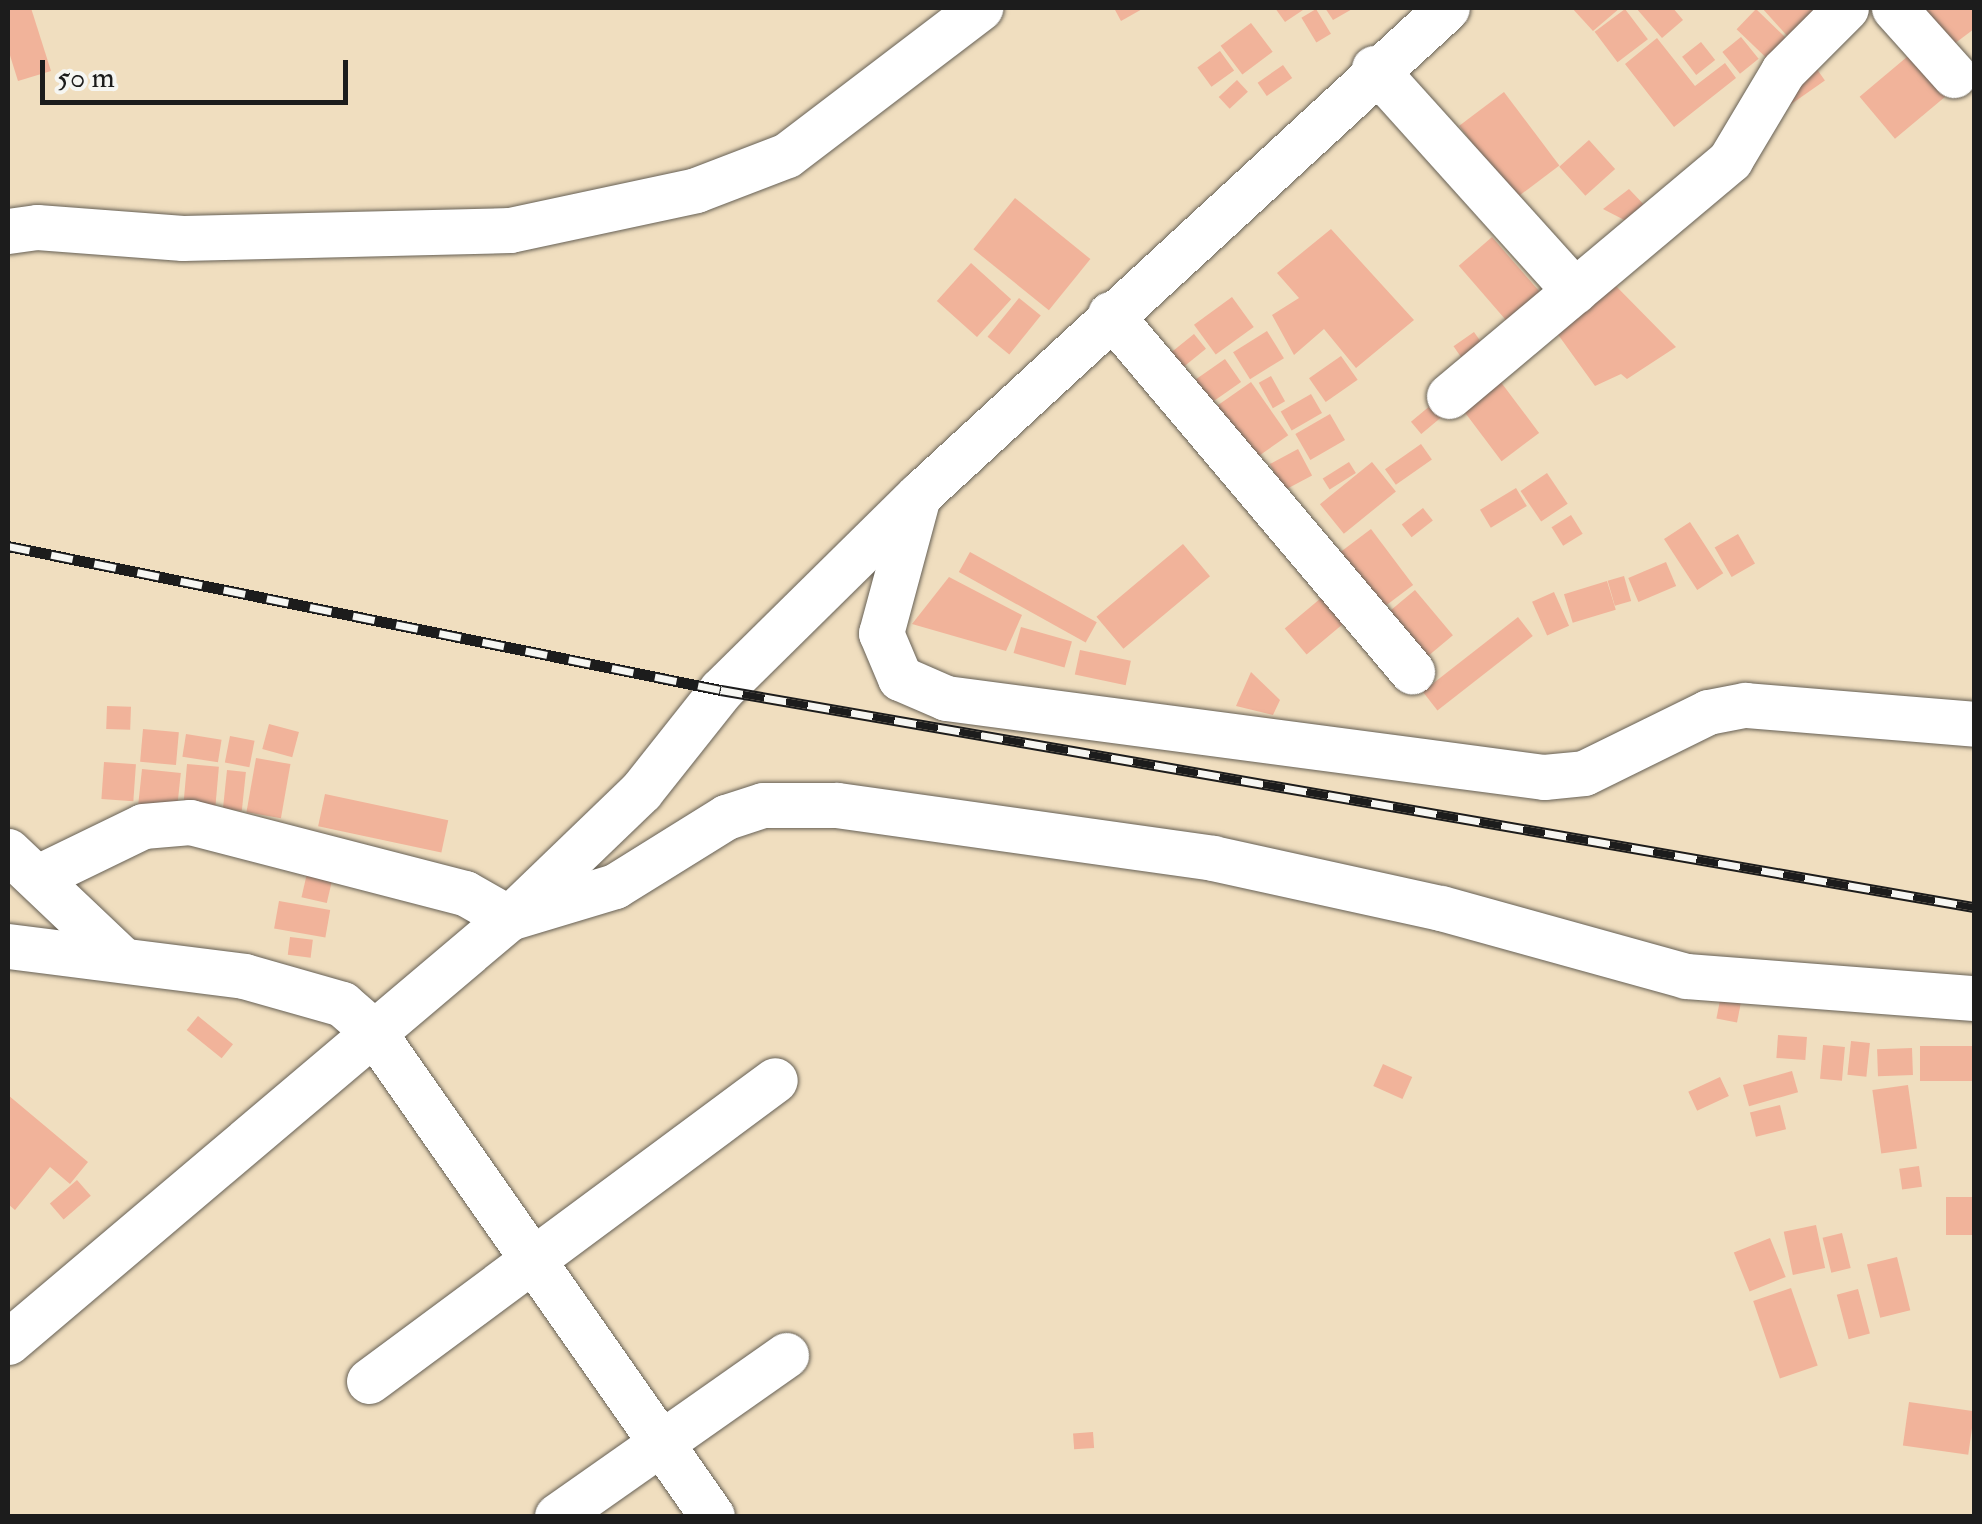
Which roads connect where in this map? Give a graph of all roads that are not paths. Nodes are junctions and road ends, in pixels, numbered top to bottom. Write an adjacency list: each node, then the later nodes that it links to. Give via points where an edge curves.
1 (980, 8): 7 (street, via 787,155 696,190 510,230 182,238 37,227)
2 (1447, 8): 5 (street)
3 (1846, 8): 8 (street, via 1784,70 1730,160)
4 (1894, 8): 6 (street)
5 (1374, 68): 8 (street); 9 (street)
6 (1954, 75)
7 (8, 231)
8 (1575, 291): 10 (street)
9 (1110, 314): 11 (street); 12 (street)
10 (1449, 396)
11 (919, 495): 13 (street, via 881,632 900,678 946,698 1544,777 1584,773 1708,712 1745,705); 15 (street, via 721,690 641,791)
12 (1412, 672)
13 (1974, 724)
14 (24, 864): 15 (street, via 143,826 190,822 464,894); 17 (street)
15 (508, 918): 18 (street, via 615,886 726,817 763,805 838,805 1214,858 1441,908 1686,976); 19 (street)
16 (8, 946): 17 (street)
17 (123, 960): 19 (street, via 260,980 342,1004)
18 (1974, 998)
19 (372, 1030): 21 (street); 22 (street)
20 (775, 1080): 21 (street)
21 (533, 1260): 24 (street); 25 (street)
22 (8, 1342)
23 (786, 1355): 25 (street)
24 (369, 1381)
25 (660, 1442): 26 (street); 27 (street)
26 (557, 1516)
27 (712, 1516)

